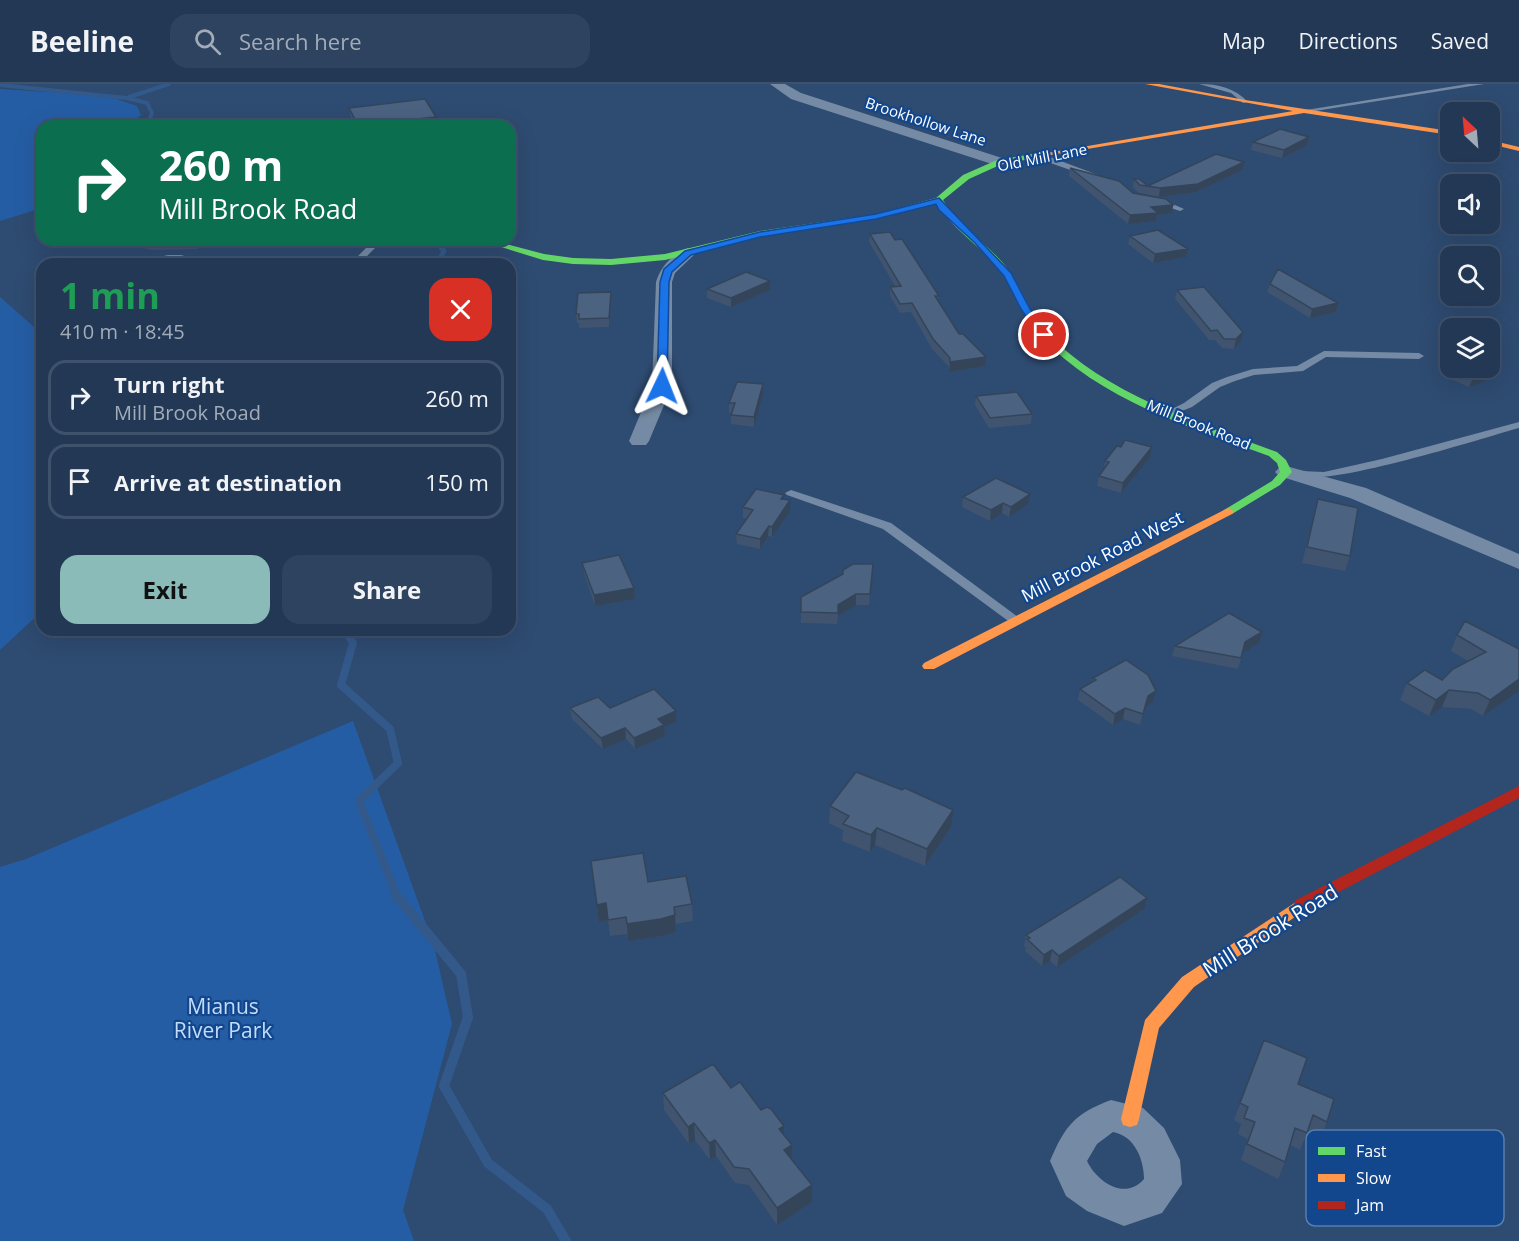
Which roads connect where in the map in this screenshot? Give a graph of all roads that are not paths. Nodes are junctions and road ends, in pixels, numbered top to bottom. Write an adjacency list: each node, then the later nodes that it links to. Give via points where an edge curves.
1 (776, 84): 11 (street, Brookhollow Lane, via 796,96)
2 (1148, 84): 5 (street)
3 (1202, 84): 5 (lane, via 1233,92)
4 (1481, 84): 6 (lane)
5 (1245, 102): 6 (street)
6 (1301, 111): 7 (street); 10 (street, Old Mill Lane)
7 (1440, 132)
8 (1500, 144): 9 (street)
9 (1516, 147)
10 (1039, 156): 11 (street, Old Mill Lane); 12 (lane)
11 (1000, 162): 14 (street, Old Mill Lane, via 966,177)
12 (1113, 182)
13 (1144, 199): 15 (lane)
14 (939, 200): 18 (street, Old Mill Lane, via 876,216 760,234); 23 (street, Mill Brook Road, via 942,208 1008,275 1044,335 1091,373)
15 (1180, 209)
16 (373, 246): 19 (lane)
17 (506, 246): 20 (street, Old Mill Lane, via 553,258)
18 (688, 253): 20 (street, Old Mill Lane); 21 (street, Old Mill Lane)
19 (360, 258)
20 (631, 260): 21 (street, Old Mill Lane)
21 (667, 273): 25 (street, via 662,386)
22 (1419, 356): 23 (lane, via 1324,354 1299,369 1253,372 1216,385)
23 (1169, 413): 26 (street, Mill Brook Road, via 1273,454)
24 (1519, 425): 26 (lane, via 1324,475)
25 (639, 441)
26 (1286, 472): 28 (street, via 1358,493); 29 (street, Mill Brook Road West, via 1276,483 1226,513)
27 (791, 493): 29 (lane, via 886,526)
28 (1519, 562)
29 (1016, 620): 30 (street, Mill Brook Road West)
30 (929, 666)
31 (1519, 791): 32 (street, Mill Brook Road, via 1304,903 1188,982 1151,1024)
32 (1130, 1119)

